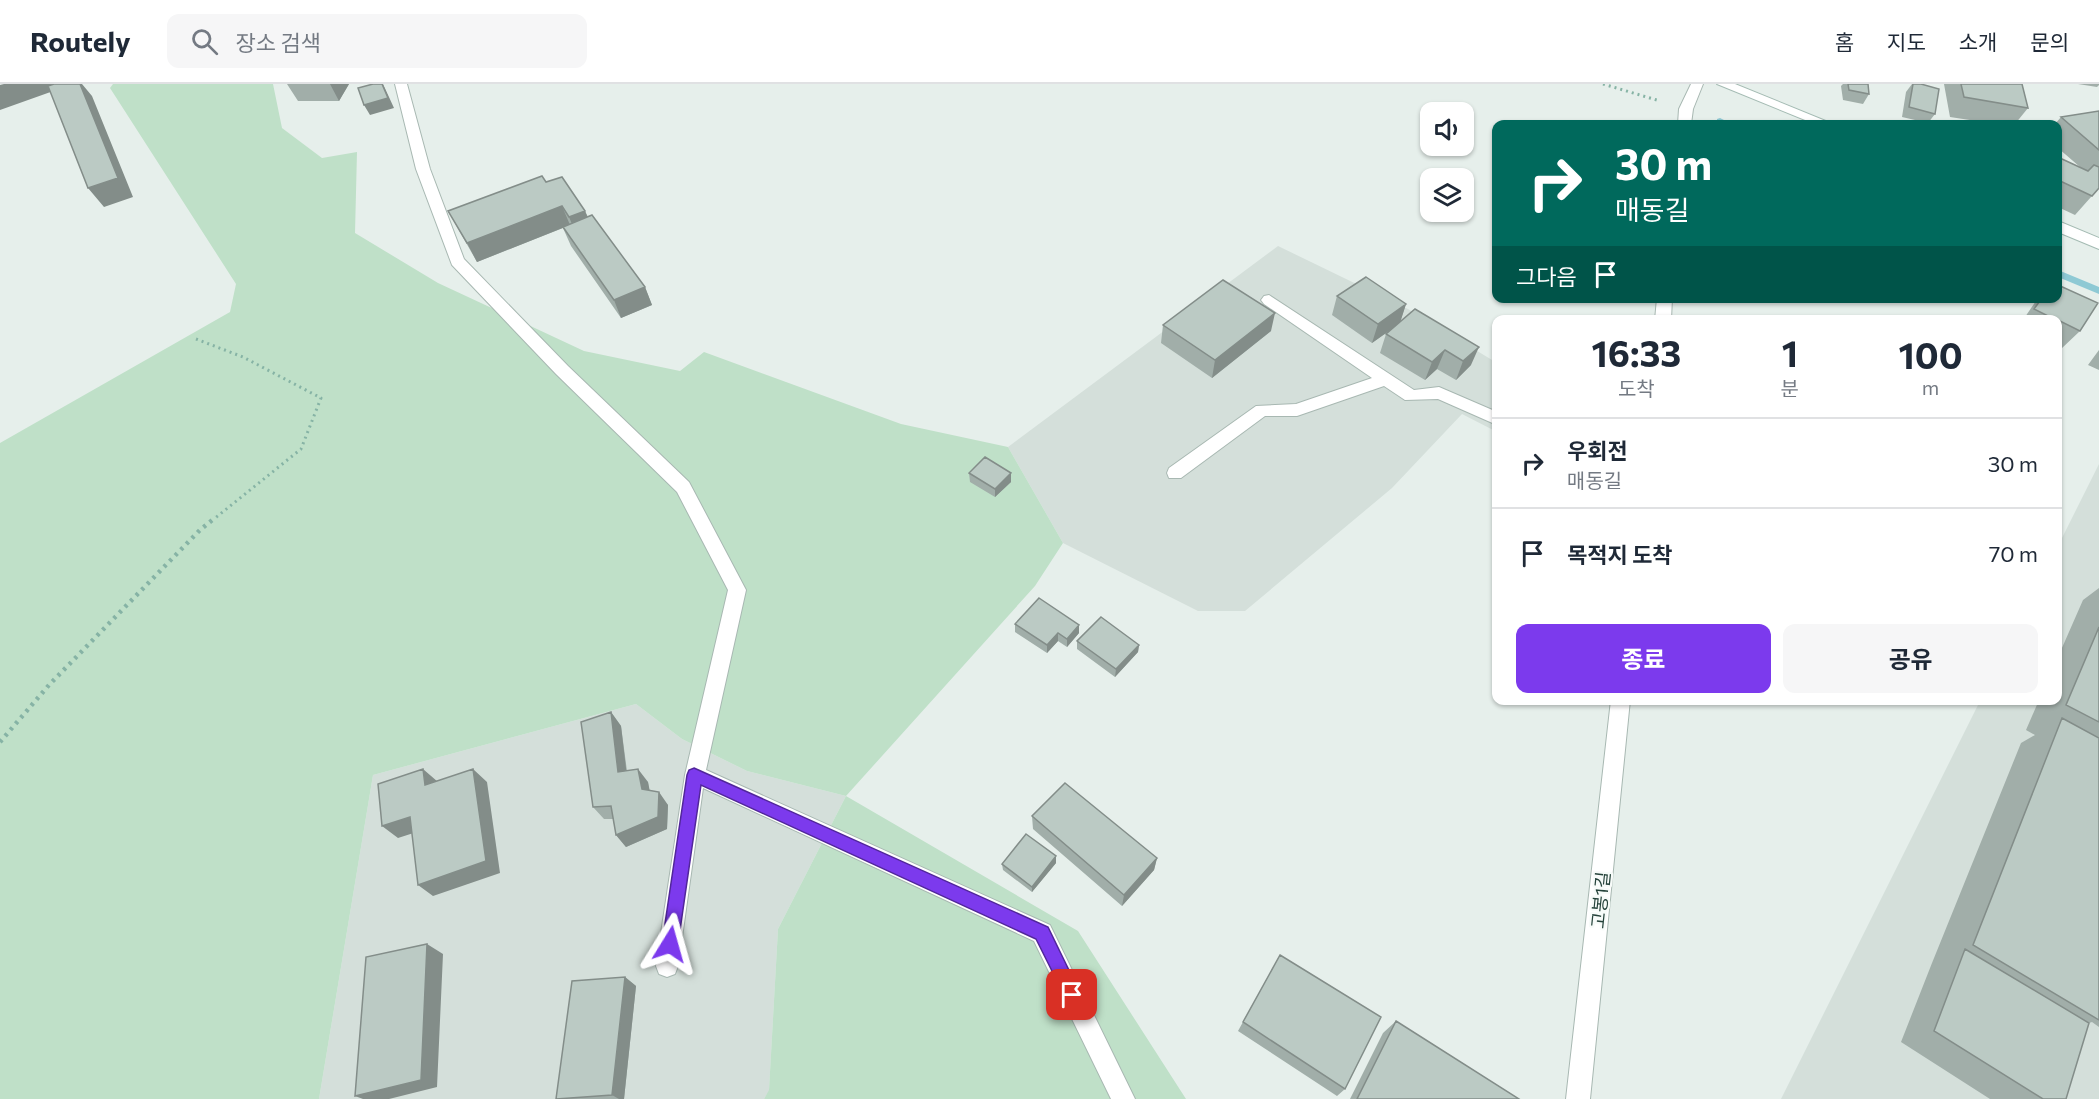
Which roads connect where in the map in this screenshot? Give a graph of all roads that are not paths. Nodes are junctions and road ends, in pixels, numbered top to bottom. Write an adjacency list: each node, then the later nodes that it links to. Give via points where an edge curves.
1 (401, 84): 13 (street, via 423,169 457,261 683,487 737,590)
2 (1697, 84): 4 (street)
3 (1723, 84): 5 (street)
4 (1685, 120)
5 (1816, 120)
6 (2062, 228): 7 (street)
7 (2099, 244)
8 (1269, 300): 9 (street)
9 (1386, 379): 10 (street, via 1410,396 1439,393); 11 (street, via 1297,410 1262,410)
10 (1492, 417)
11 (1175, 473)
12 (1621, 705): 16 (street, 고봉1길)
13 (694, 775): 14 (street); 15 (street, via 1042,933)
14 (667, 966)
15 (1123, 1099)
16 (1578, 1099)

